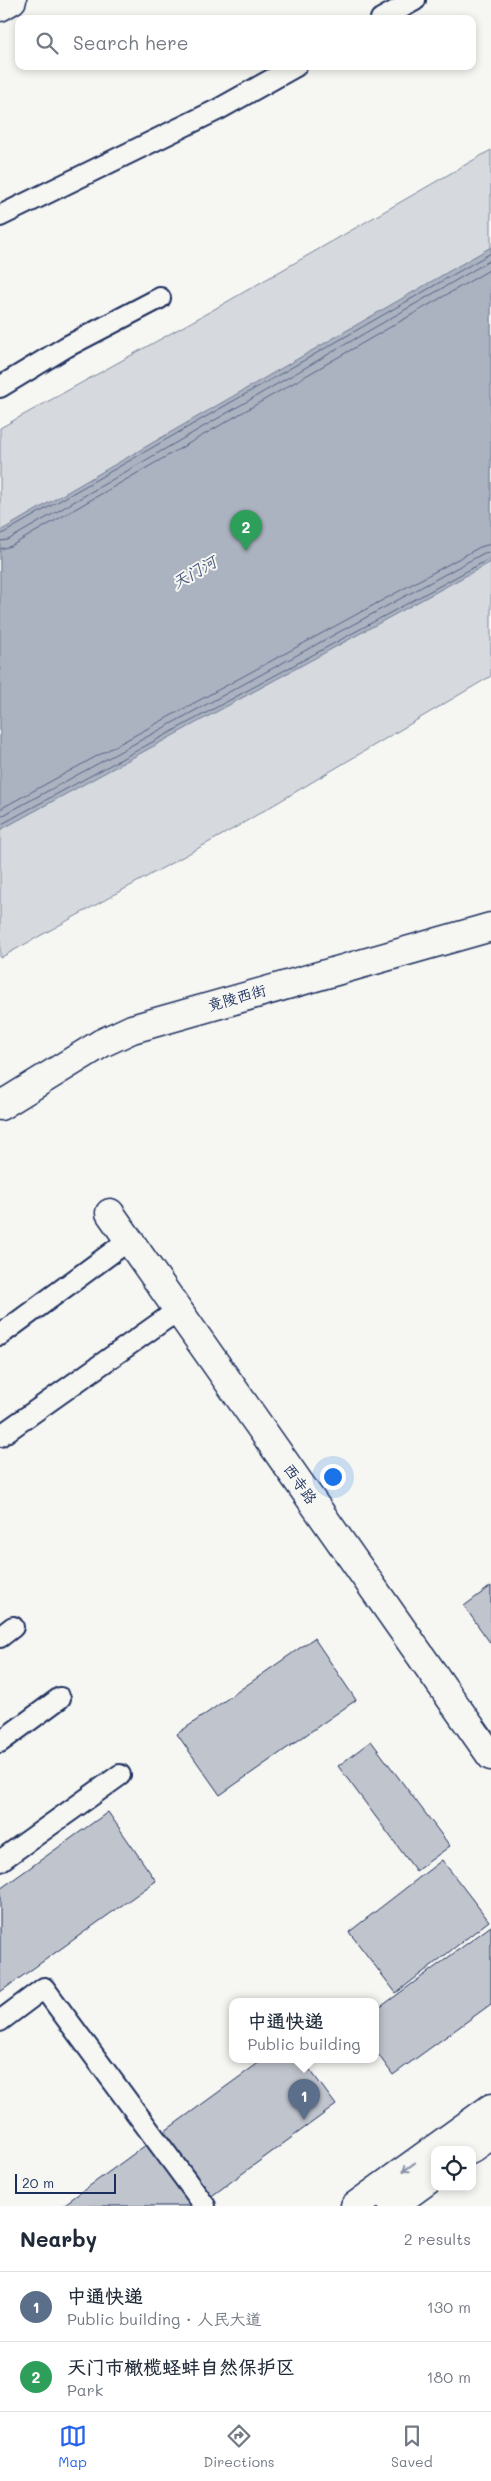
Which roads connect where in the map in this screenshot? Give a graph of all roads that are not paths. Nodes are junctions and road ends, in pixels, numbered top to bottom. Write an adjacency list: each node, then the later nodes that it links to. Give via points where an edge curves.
1 (12, 0): 3 (street)
2 (415, 0): 4 (lane)
3 (0, 6)
4 (388, 15)
5 (289, 70): 6 (lane, via 219,109)
6 (0, 216)
7 (160, 298): 8 (lane, via 66,347)
8 (0, 387)
9 (491, 927): 10 (street, 竟陵西街, via 132,1029 102,1043)
10 (0, 1106)
11 (110, 1213): 12 (street, 西寺路)
12 (129, 1240): 13 (street, 西寺路); 14 (lane)
13 (178, 1310): 15 (lane); 18 (street, 西寺路)
14 (0, 1335)
15 (0, 1436)
16 (60, 1698): 17 (lane)
17 (0, 1742)
18 (491, 1756)
19 (120, 1775): 20 (lane)
20 (0, 1861)
21 (0, 2020): 26 (lane, via 44,1988)
22 (491, 2108): 27 (street, one-way to 27)
23 (491, 2135): 24 (street)
24 (476, 2146)
25 (431, 2178): 28 (street)
26 (204, 2206)
27 (355, 2206)
28 (392, 2206)

